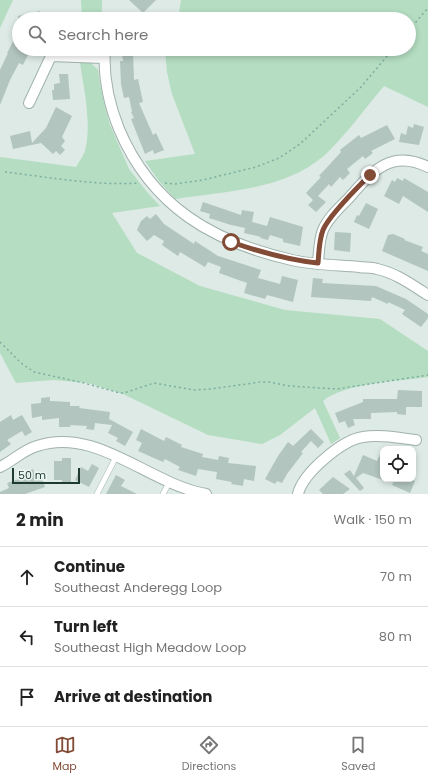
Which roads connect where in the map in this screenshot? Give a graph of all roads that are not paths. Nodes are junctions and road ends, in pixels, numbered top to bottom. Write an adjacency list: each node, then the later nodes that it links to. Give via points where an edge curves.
1 (52, 56): 3 (street)
2 (105, 56): 5 (street, via 108,93 123,139 150,183 168,202 209,231 231,242 294,261)
3 (30, 103)
4 (428, 167): 5 (street, via 415,161 401,160 374,170 323,229)
5 (318, 263): 6 (street, via 376,269 395,275)
6 (427, 293)
7 (416, 440): 14 (street, via 371,436 355,439 316,466)
8 (116, 457): 9 (street, via 88,444 55,442 30,448); 10 (street); 11 (lane)
9 (0, 467)
10 (169, 483): 12 (lane); 13 (street)
11 (97, 494)
12 (163, 494)
13 (206, 494)
14 (298, 494)

